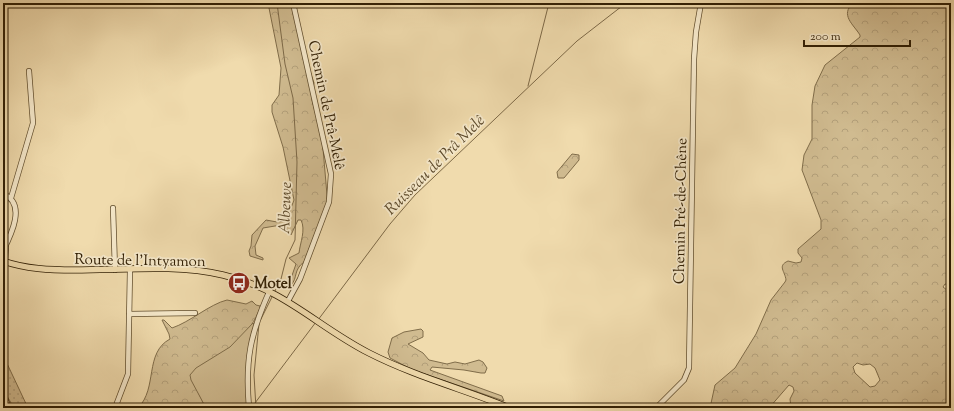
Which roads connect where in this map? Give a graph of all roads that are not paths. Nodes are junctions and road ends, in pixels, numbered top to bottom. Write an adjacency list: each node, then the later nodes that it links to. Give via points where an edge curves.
1 (293, 3): 13 (street, Chemin de Prâ-Melê, via 331,174 329,202 300,279)
2 (701, 3): 21 (street, Chemin Pré-de-Chêne, via 694,59 689,368 684,380)
3 (29, 71): 5 (street, via 33,122)
4 (3, 194): 5 (street)
5 (11, 198): 7 (street, via 17,212)
6 (113, 208): 10 (street)
7 (7, 244): 8 (street); 9 (street)
8 (3, 251)
9 (4, 262): 10 (main road, Route de l'Intyamon, via 37,269)
10 (115, 270): 11 (main road, Route de l'Intyamon)
11 (130, 270): 12 (main road, Route de l'Intyamon, via 208,272); 14 (street)
12 (270, 291): 13 (main road, Route de l'Intyamon); 19 (street, via 250,343)
13 (288, 300): 20 (main road, Route de l'Intyamon, via 348,342 382,360)
14 (129, 314): 15 (street); 18 (street, via 128,374)
15 (194, 314)
16 (3, 396): 17 (main road)
17 (9, 408)
18 (115, 408)
19 (249, 408)
20 (510, 408)
21 (656, 408)

